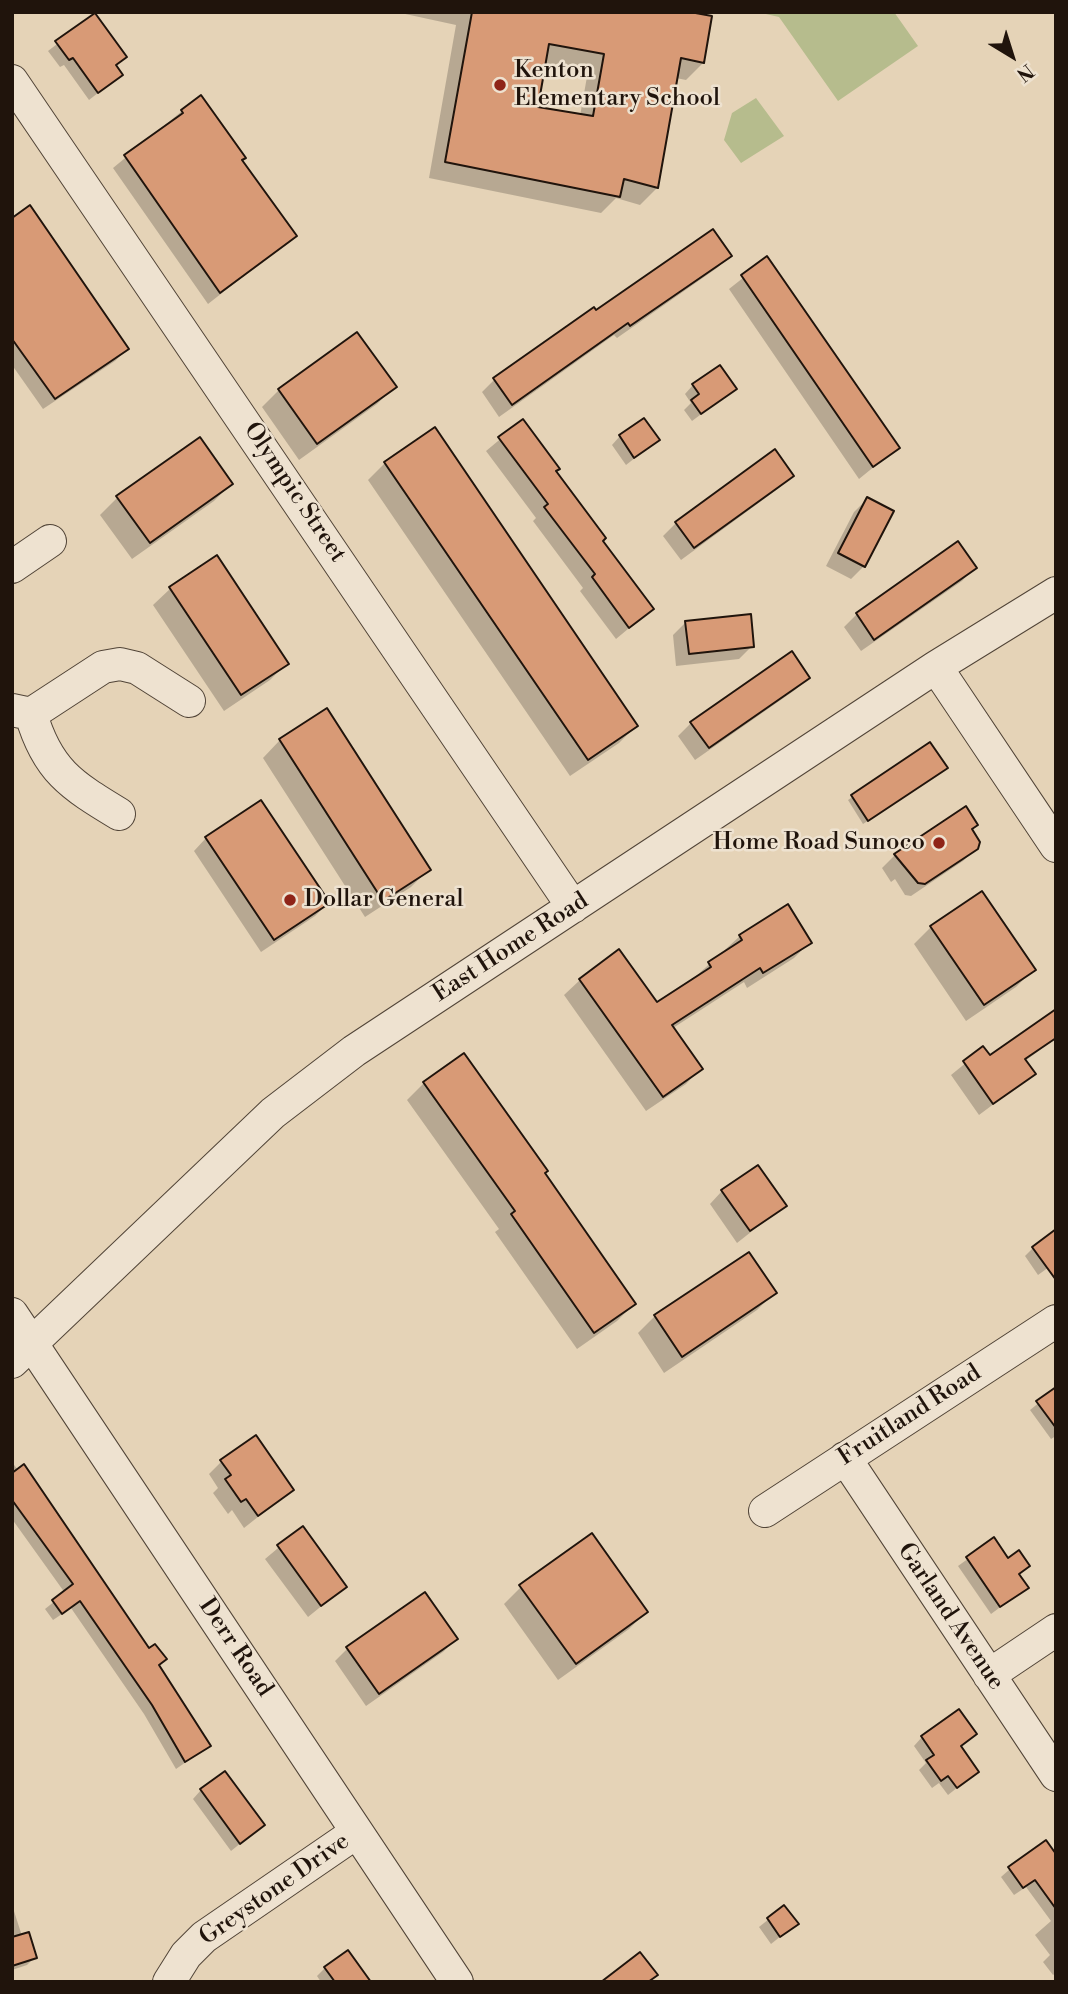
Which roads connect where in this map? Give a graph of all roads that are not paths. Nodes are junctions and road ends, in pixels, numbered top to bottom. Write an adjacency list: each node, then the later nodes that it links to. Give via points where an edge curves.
1 (12, 80): 10 (street, Olympic Street)
2 (50, 541): 3 (street)
3 (12, 567)
4 (1056, 593): 5 (street, East Home Road)
5 (936, 667): 9 (street); 10 (street, East Home Road)
6 (189, 701): 7 (street, via 137,668 120,664 103,667)
7 (22, 712): 8 (street, via 56,768 72,785)
8 (119, 814)
9 (1056, 846)
10 (573, 907): 13 (street, East Home Road, via 354,1051 273,1114)
11 (12, 1314): 13 (street, Derr Road)
12 (1056, 1321): 14 (street, Fruitland Road)
13 (22, 1353): 19 (street, Derr Road)
14 (845, 1458): 15 (street, Fruitland Road); 17 (street, Garland Avenue)
15 (765, 1511)
16 (1056, 1630): 17 (street)
17 (989, 1675): 18 (street, Garland Avenue)
18 (1056, 1775)
19 (357, 1832): 20 (street, Greystone Drive, via 204,1937); 21 (street, Derr Road)
20 (169, 1982)
21 (457, 1982)

